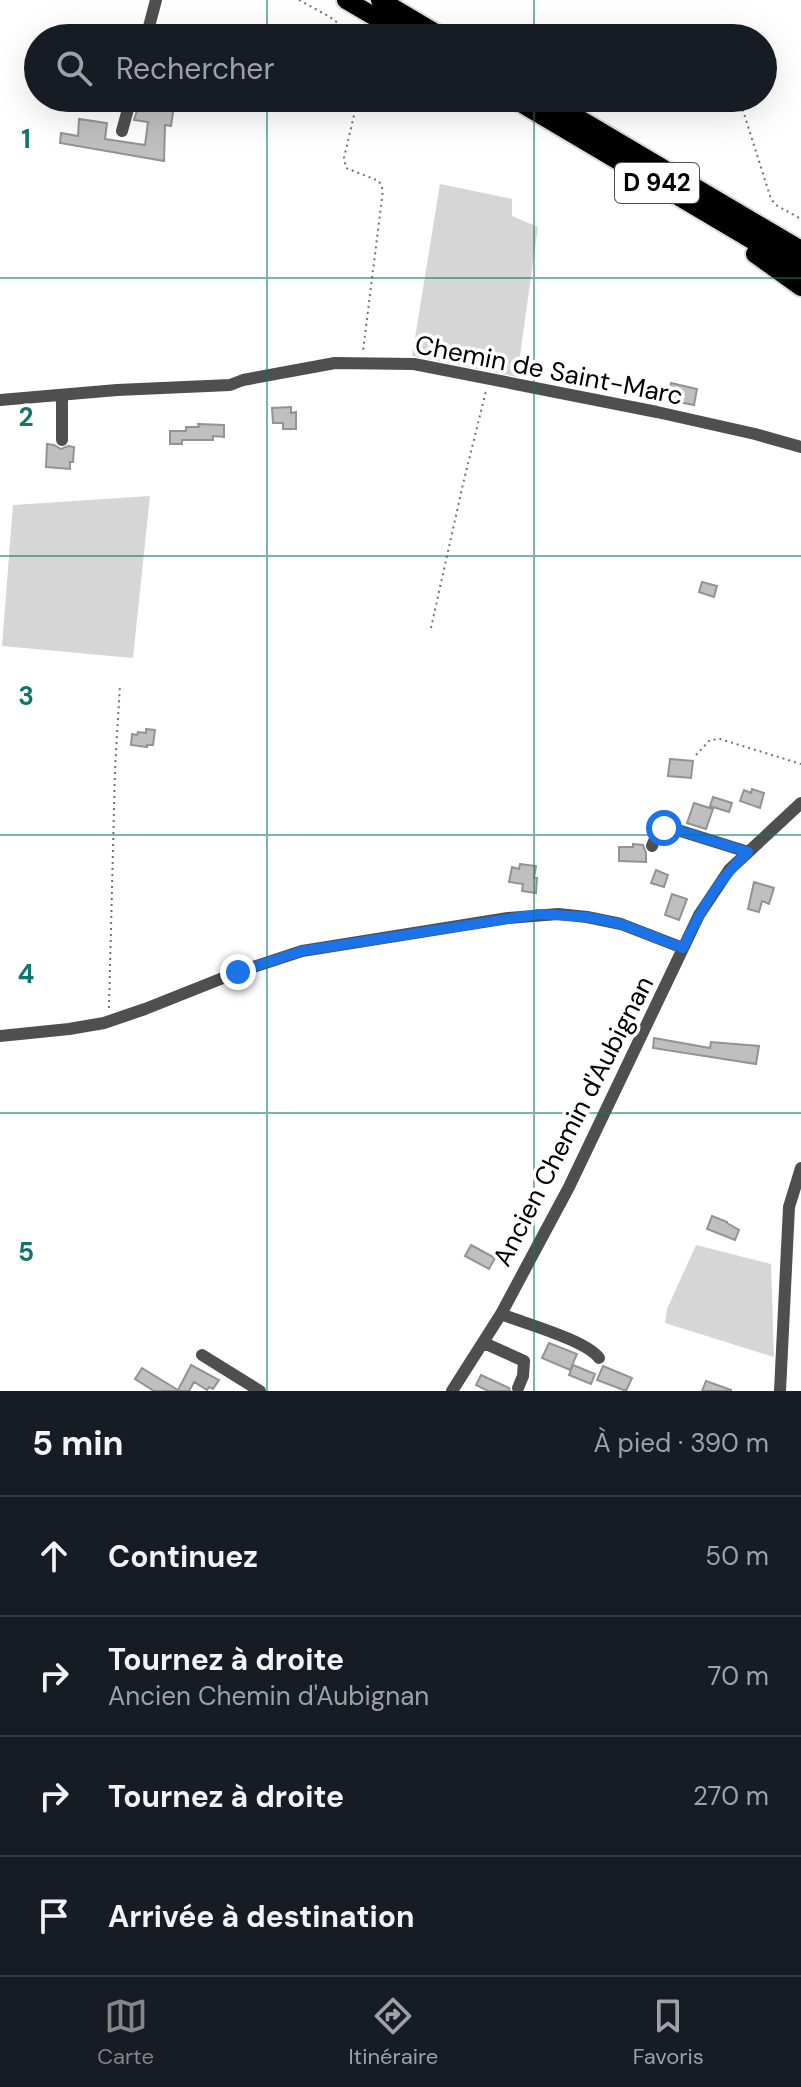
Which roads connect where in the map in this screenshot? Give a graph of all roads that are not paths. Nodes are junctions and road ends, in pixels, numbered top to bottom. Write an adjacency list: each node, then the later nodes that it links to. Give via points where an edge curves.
1 (156, 0): 4 (street)
2 (346, 0): 5 (highway)
3 (380, 0): 6 (highway)
4 (150, 24)
5 (387, 24)
6 (420, 24)
7 (127, 112): 10 (street)
8 (538, 112): 11 (highway, D 942)
9 (565, 112): 11 (highway, D 942)
10 (122, 131)
11 (672, 183): 12 (highway, D 942); 13 (highway, D 942); 14 (highway, D 942); 15 (highway, D 942)
12 (801, 241)
13 (801, 250)
14 (801, 269)
15 (801, 287)
16 (62, 395): 17 (street, Chemin de Saint-Marc); 18 (street); 19 (street, Chemin de Saint-Marc, via 230,385 335,363 414,364)
17 (0, 400)
18 (62, 440)
19 (801, 447)
20 (801, 803): 22 (street, Ancien Chemin d'Aubignan)
21 (652, 846): 22 (street, via 658,833 671,828)
22 (748, 852): 23 (street, Ancien Chemin d'Aubignan, via 729,870)
23 (683, 948): 24 (street, via 587,917 508,918 302,951 114,1020); 26 (street, Ancien Chemin d'Aubignan, via 569,1187)
24 (0, 1036)
25 (801, 1168): 33 (street, via 789,1207)
26 (501, 1314): 27 (street, Ancien Chemin d'Aubignan); 29 (street, via 576,1342)
27 (484, 1343): 30 (street, via 524,1361); 32 (street, Ancien Chemin d'Aubignan)
28 (202, 1355): 31 (street)
29 (599, 1358)
30 (518, 1388)
31 (260, 1391)
32 (452, 1391)
33 (780, 1391)

